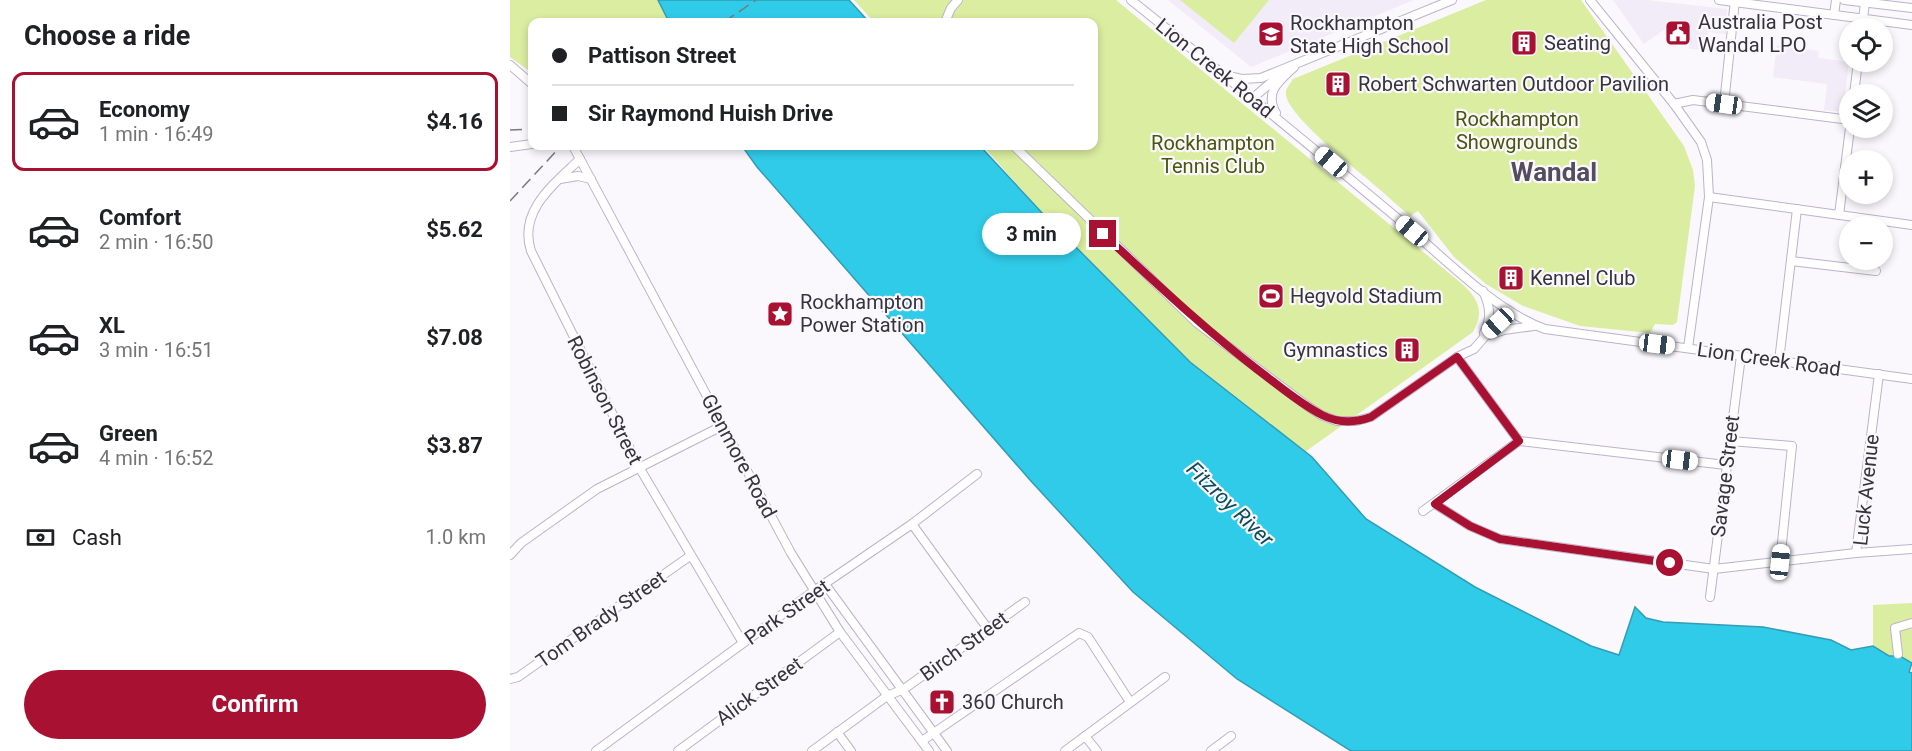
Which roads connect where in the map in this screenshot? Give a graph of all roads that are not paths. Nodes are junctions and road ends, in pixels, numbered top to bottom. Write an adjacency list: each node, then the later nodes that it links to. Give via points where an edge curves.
1 (958, 0): 13 (street)
2 (1131, 0): 21 (street, Lion Creek Road)
3 (1451, 0): 19 (street)
4 (1590, 0): 18 (street)
5 (1599, 0): 18 (street)
6 (1719, 0): 9 (street)
7 (1836, 0): 12 (street)
8 (1844, 0): 10 (street)
9 (1735, 1): 12 (street); 25 (street)
10 (1865, 2): 11 (street); 15 (street)
11 (1912, 9)
12 (1834, 15): 14 (street)
13 (947, 18)
14 (1843, 18)
15 (1863, 18)
16 (1893, 25): 17 (street)
17 (1912, 25)
18 (1611, 26): 24 (street)
19 (1296, 64): 21 (street, via 1256,79); 23 (street); 26 (street, via 1273,90 1271,104)
20 (510, 65): 22 (street)
21 (1225, 75): 23 (street, Lion Creek Road)
22 (528, 81)
23 (1254, 97): 26 (street, Lion Creek Road)
24 (1674, 104): 25 (street, via 1693,100); 36 (street, via 1705,151)
25 (1724, 104): 27 (street)
26 (1278, 118): 42 (street, Lion Creek Road)
27 (1839, 119)
28 (1849, 138): 38 (street)
29 (528, 145): 30 (street)
30 (510, 147)
31 (575, 150): 33 (street, Glenmore Road)
32 (1018, 150): 48 (street, via 1200,325 1322,415 1338,421 1371,417)
33 (580, 159): 34 (street, Robinson Street); 35 (street, Glenmore Road)
34 (559, 179): 35 (street); 56 (street, Robinson Street, via 530,216 527,240)
35 (591, 179): 52 (street, Glenmore Road)
36 (1709, 196): 37 (street); 46 (street)
37 (1797, 209): 38 (street); 40 (street)
38 (1839, 215): 39 (street)
39 (1912, 225)
40 (1791, 261): 41 (street); 49 (street)
41 (1876, 271)
42 (1483, 291): 43 (street, Lion Creek Road); 45 (street, via 1490,310)
43 (1508, 310): 44 (street, Lion Creek Road); 45 (street)
44 (1534, 325): 45 (street); 46 (street, Lion Creek Road)
45 (1482, 338): 48 (street, via 1474,349)
46 (1688, 348): 47 (street, Lion Creek Road)
47 (1741, 356): 49 (street, Lion Creek Road); 54 (street, Savage Street)
48 (1457, 357): 53 (street)
49 (1779, 361): 50 (street, Lion Creek Road)
50 (1879, 374): 51 (street, Lion Creek Road); 62 (street, Luck Avenue)
51 (1912, 379)
52 (722, 426): 56 (street); 68 (street, Glenmore Road)
53 (1519, 441): 55 (street); 58 (street)
54 (1730, 441): 55 (street, Savage Street); 65 (street, via 1792,446)
55 (1726, 465): 66 (street, Savage Street)
56 (639, 467): 63 (street, via 597,489); 64 (street, Robinson Street)
57 (977, 474): 60 (street, Park Street)
58 (1435, 504): 59 (street); 66 (street, via 1500,539)
59 (1424, 511)
60 (912, 524): 67 (street, Park Street); 72 (street)
61 (1912, 549): 62 (street, Luck Avenue)
62 (1856, 554): 65 (street)
63 (510, 555)
64 (690, 556): 74 (street, Robinson Street); 77 (street, Tom Brady Street)
65 (1780, 562): 66 (street)
66 (1714, 569): 69 (street, Savage Street)
67 (825, 584): 68 (street, Park Street); 78 (street)
68 (814, 591): 73 (street, Glenmore Road); 74 (street, Park Street)
69 (1710, 597)
70 (1024, 602): 72 (street, Birch Street)
71 (1912, 623): 75 (street, via 1894,628)
72 (988, 629): 78 (street, Birch Street)
73 (840, 632): 79 (street, Glenmore Road); 87 (street, Alick Street)
74 (743, 643): 86 (street, Park Street)
75 (1898, 654)
76 (1165, 677): 80 (street)
77 (510, 679)
78 (904, 689): 79 (street, Birch Street); 82 (street)
79 (887, 696): 81 (street, Birch Street); 85 (street, Glenmore Road)
80 (1130, 702): 82 (street, via 1088,637 1079,633); 83 (street)
81 (837, 732): 88 (street, Birch Street); 89 (street)
82 (934, 732): 85 (street); 91 (street)
83 (1085, 736): 92 (street); 93 (street)
84 (1231, 736): 94 (street)
85 (922, 741): 90 (street, Glenmore Road)
86 (597, 751)
87 (678, 751)
88 (812, 751)
89 (851, 751)
90 (929, 751)
91 (947, 751)
92 (1065, 751)
93 (1097, 751)
94 (1211, 751)

